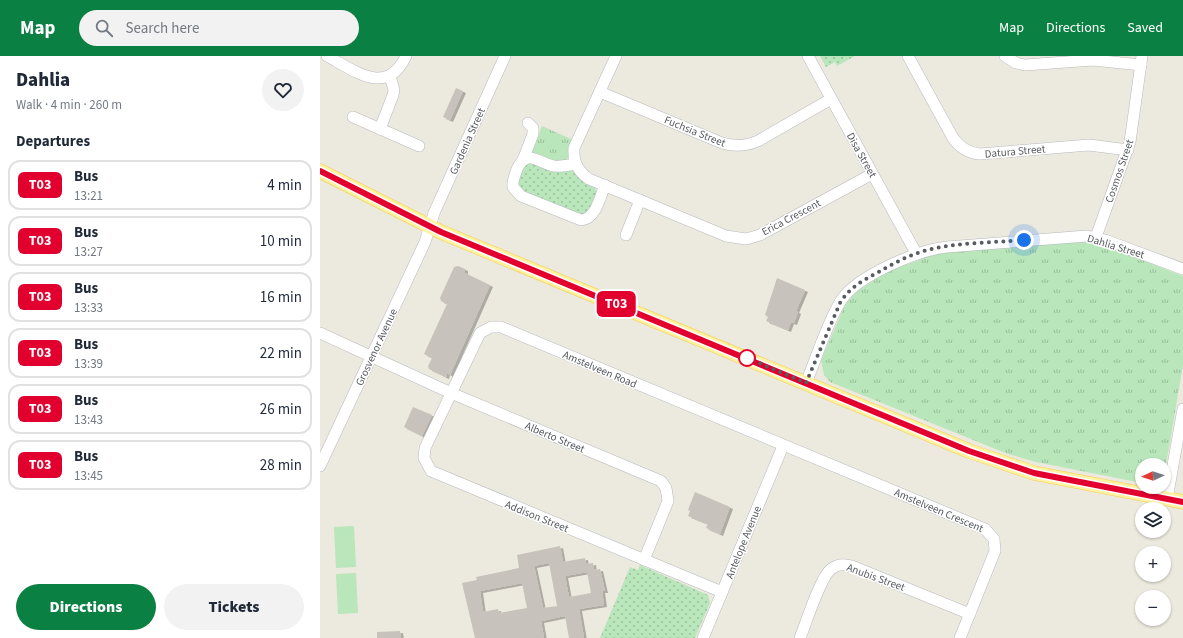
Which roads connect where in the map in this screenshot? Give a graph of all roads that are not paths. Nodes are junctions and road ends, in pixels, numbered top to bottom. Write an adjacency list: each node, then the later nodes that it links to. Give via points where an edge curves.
1 (327, 56): 9 (street, via 368,77 379,79)
2 (406, 56): 9 (street, via 399,69)
3 (505, 56): 23 (street, Gardenia Street)
4 (616, 56): 10 (street)
5 (808, 56): 11 (street, Disa Street)
6 (908, 56): 16 (street, Datura Street, via 953,138 959,146 969,152 980,154 1089,145)
7 (1006, 56): 8 (street, via 1016,63 1025,65 1093,60)
8 (1142, 61): 16 (street, Cosmos Street)
9 (390, 76): 14 (street, via 394,90)
10 (600, 92): 11 (street, Fuchsia Street, via 734,146 758,141); 18 (street, via 574,148)
11 (831, 99): 20 (street, Disa Street)
12 (353, 117): 14 (street)
13 (528, 123): 17 (street, via 533,128 533,134)
14 (380, 129): 15 (street)
15 (419, 146)
16 (1128, 150): 25 (street, Cosmos Street)
17 (523, 160): 18 (street, via 532,158 554,166); 21 (street, via 513,180 516,193 578,220 591,216)
18 (576, 164): 21 (street, Erica Crescent, via 585,176)
19 (320, 171): 23 (main road)
20 (872, 174): 22 (street, Erica Crescent, via 760,235 746,239 726,236); 26 (street, Disa Street)
21 (605, 185): 22 (street, Erica Crescent)
22 (640, 200): 24 (street)
23 (430, 226): 29 (street, Grosvenor Avenue, via 425,242); 30 (main road)
24 (626, 235)
25 (1096, 237): 26 (street, Dahlia Street, via 1070,236 947,247); 27 (street, Dahlia Street)
26 (916, 253): 30 (street, Dahlia Street, via 859,283 843,297)
27 (1183, 269)
28 (320, 333): 29 (street, Alberto Street)
29 (371, 356): 31 (street, Alberto Street); 34 (street, Grosvenor Avenue)
30 (806, 383): 35 (main road, via 1012,467 1050,477)
31 (451, 393): 33 (street, Amstelveen Road, via 477,336 487,328 496,326); 37 (street, Alberto Street, via 661,481 666,488 668,501); 37 (street, Addison Street, via 425,448 425,463 431,471)
32 (1183, 409): 35 (street)
33 (783, 446): 38 (street, Antelope Avenue); 39 (street, Amstelveen Crescent, via 989,532 994,539 995,551)
34 (320, 466)
35 (1167, 499): 36 (main road)
36 (1183, 502)
37 (644, 560): 38 (street, Addison Street)
38 (722, 592): 40 (street, Antelope Avenue)
39 (970, 614): 41 (street, Anubis Street, via 852,566 840,565 832,568 825,576); 42 (street, Amstelveen Crescent)
40 (703, 638)
41 (800, 638)
42 (960, 638)

